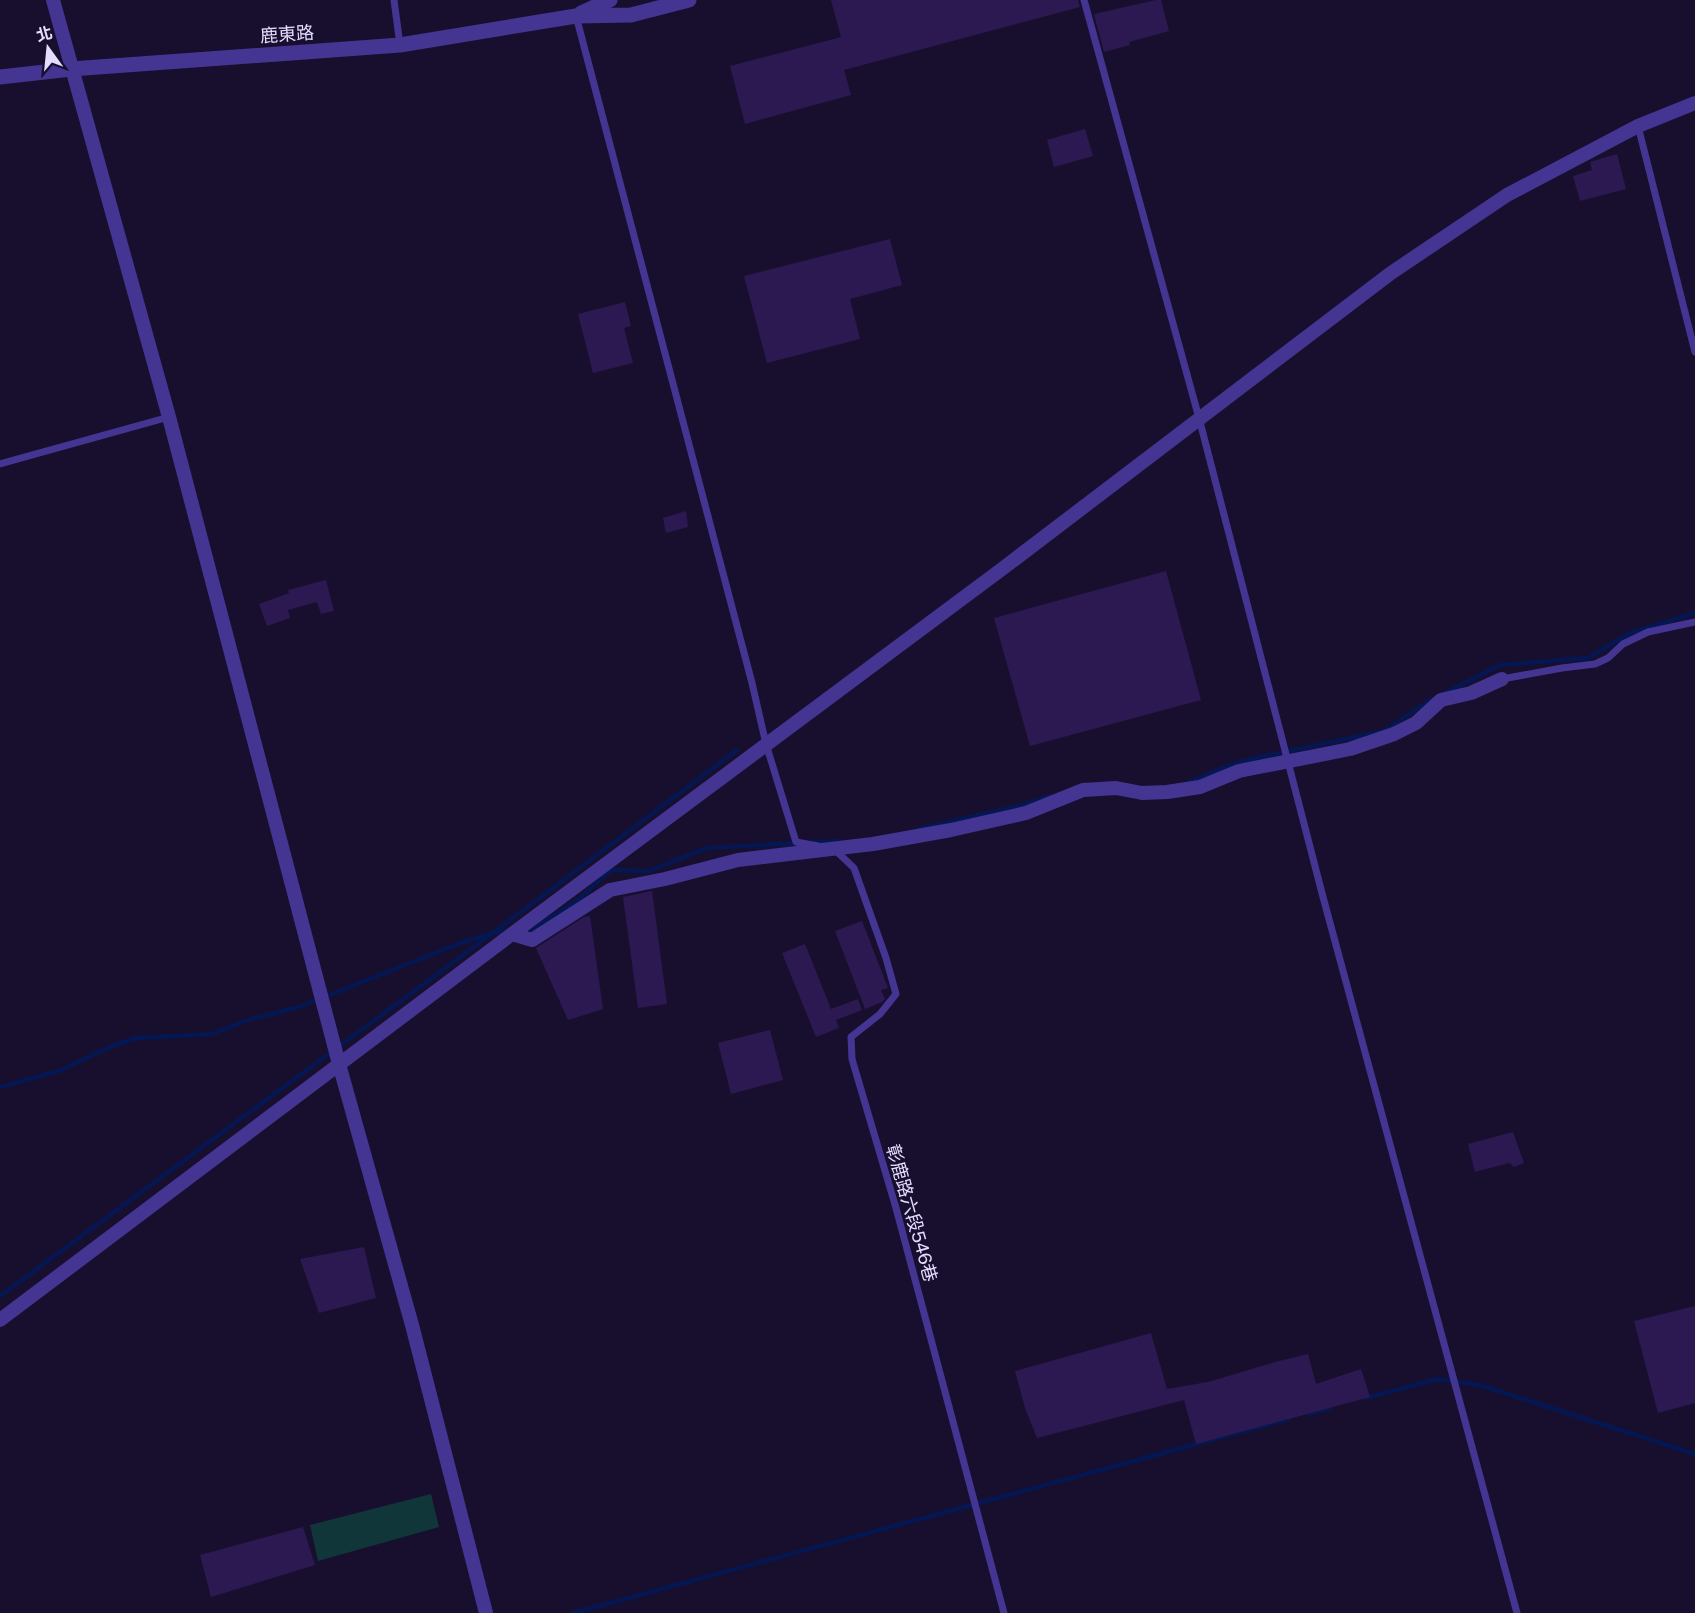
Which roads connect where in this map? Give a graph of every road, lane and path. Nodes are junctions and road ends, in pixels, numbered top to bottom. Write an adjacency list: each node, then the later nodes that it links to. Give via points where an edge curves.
1 (53, 0): 8 (street)
2 (394, 0): 7 (lane)
3 (610, 0): 6 (street, 鹿東路)
4 (689, 0): 6 (street, 鹿東路, via 631,15)
5 (1084, 0): 14 (lane)
6 (576, 16): 7 (street, 鹿東路); 18 (lane)
7 (400, 45): 8 (street, 鹿東路)
8 (71, 69): 9 (street, 鹿東路); 13 (street)
9 (0, 77)
10 (1695, 103): 11 (street)
11 (1638, 126): 12 (lane); 14 (street, via 1507,195 1391,273)
12 (1695, 352)
13 (169, 417): 15 (lane); 22 (street)
14 (1199, 418): 18 (street); 19 (lane)
15 (0, 464)
16 (1695, 622): 17 (lane, via 1648,632 1595,664)
17 (1502, 679): 19 (street, via 1471,693 1441,700 1416,723 1394,734 1350,749)
18 (766, 744): 20 (lane, via 796,842); 21 (street)
19 (1287, 761): 20 (street, via 1239,771 1200,787 1167,792 1083,790 1026,813); 26 (lane)
20 (834, 849): 21 (street, via 738,860 610,890 532,940); 25 (lane, 彰鹿路六段546巷, via 854,868 896,994 880,1014 851,1037 852,1059 896,1208)
21 (512, 934): 22 (street)
22 (339, 1064): 23 (street); 24 (street, via 412,1325)
23 (0, 1320)
24 (486, 1613)
25 (1004, 1613)
26 (1517, 1613)

